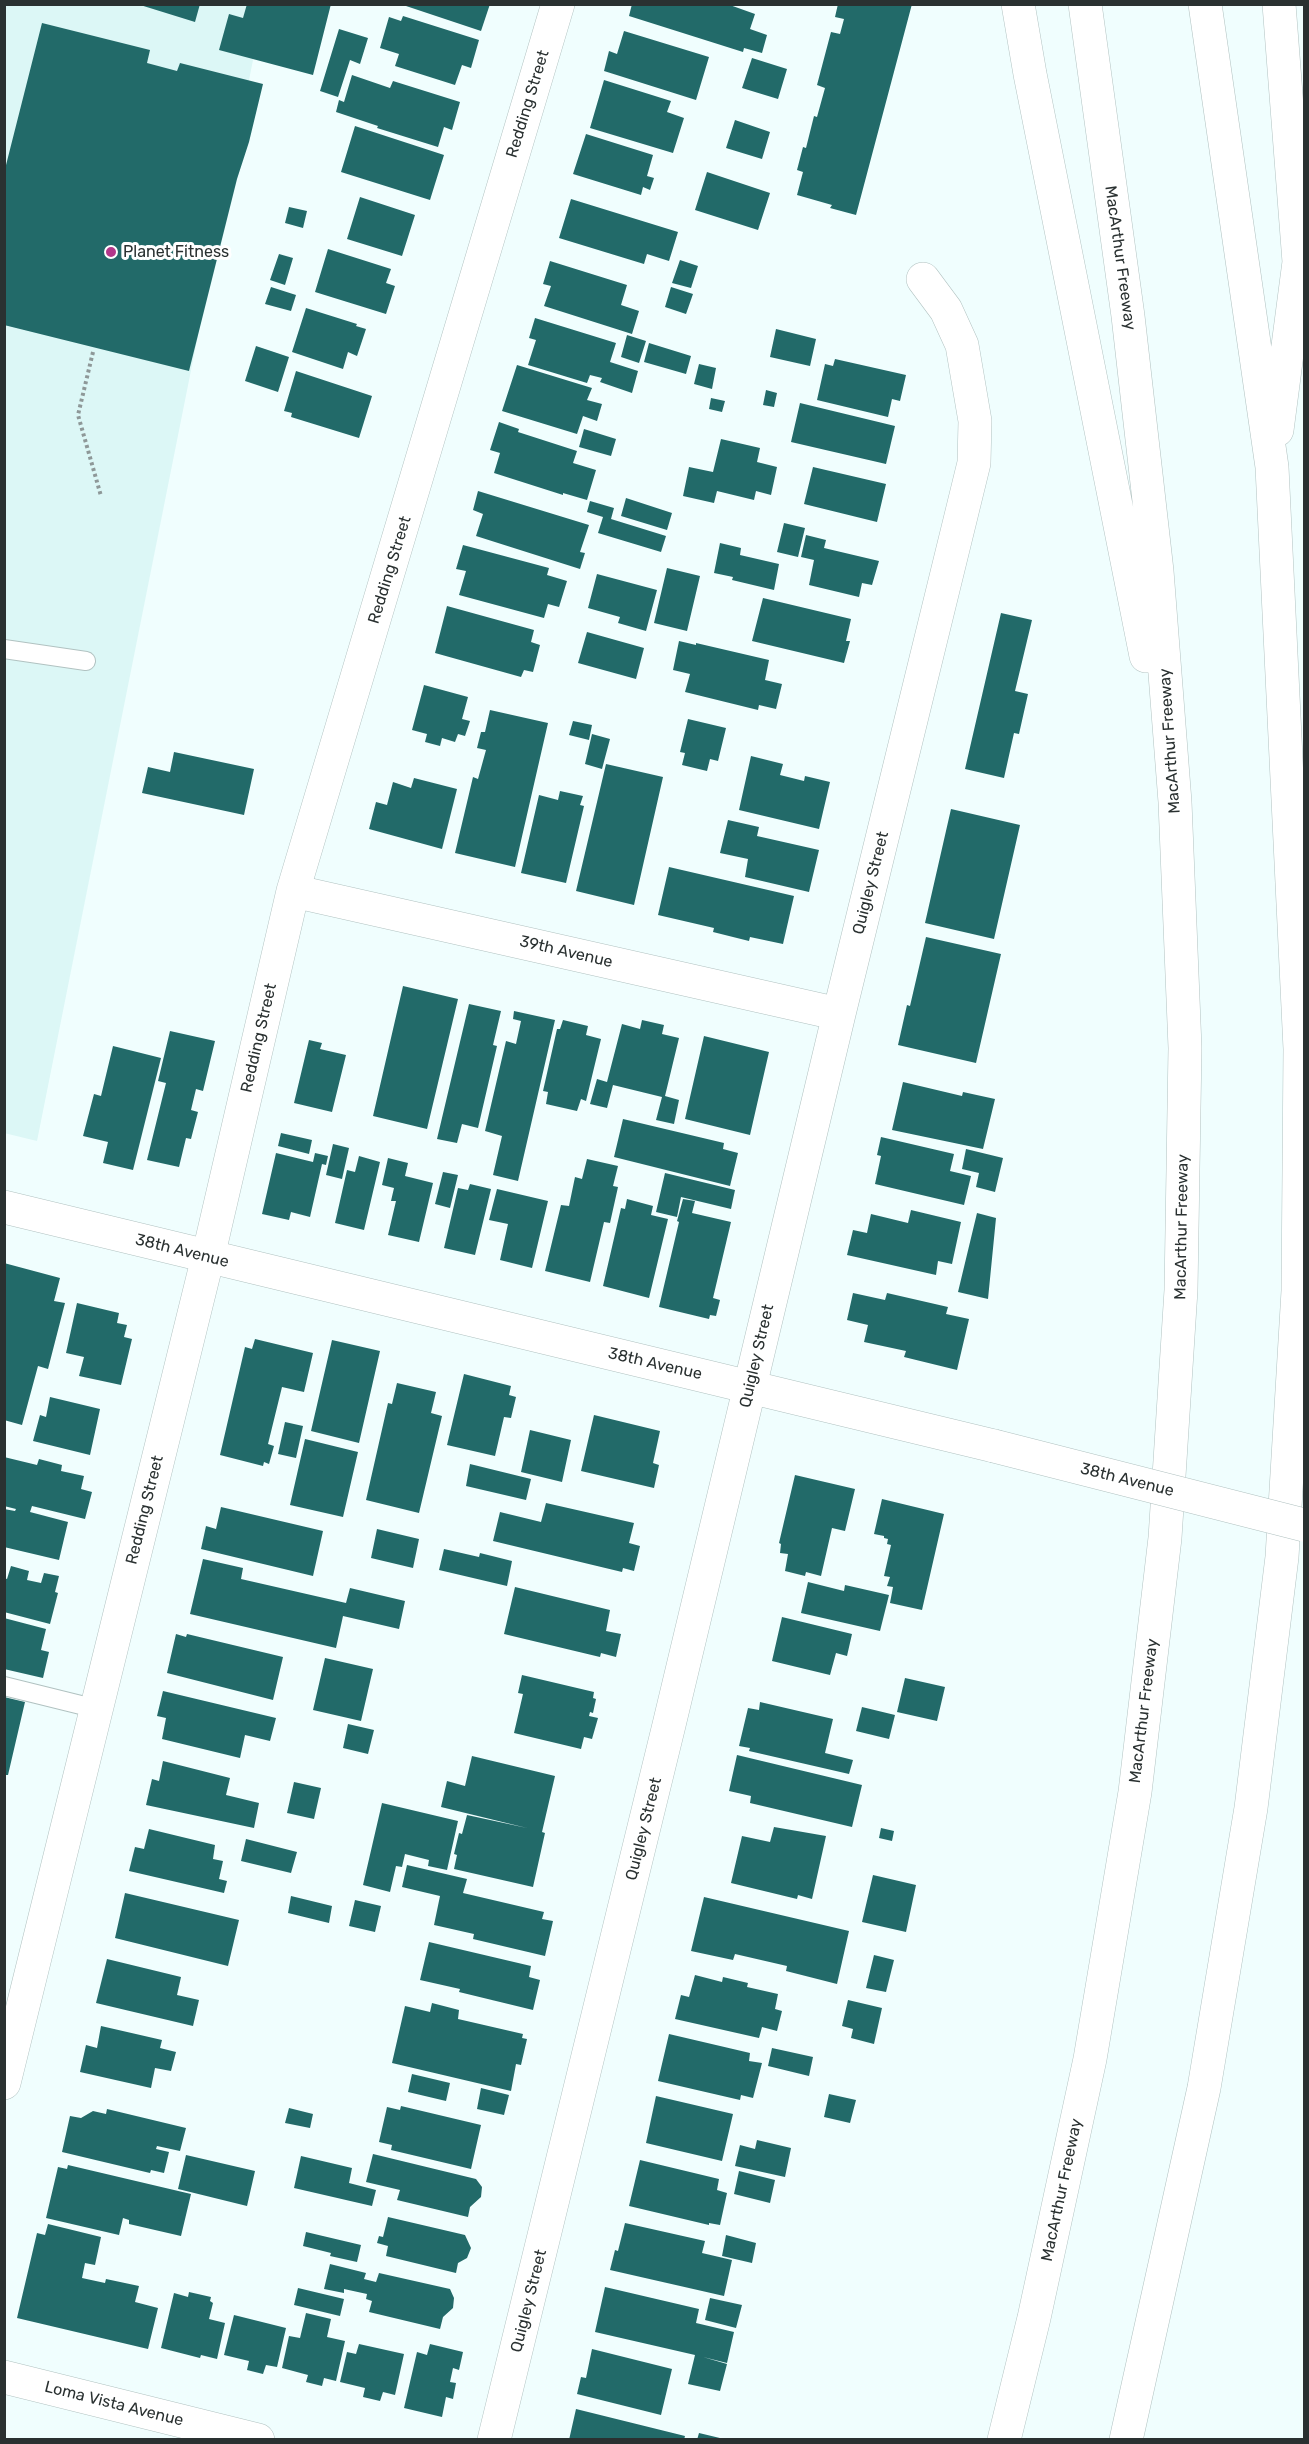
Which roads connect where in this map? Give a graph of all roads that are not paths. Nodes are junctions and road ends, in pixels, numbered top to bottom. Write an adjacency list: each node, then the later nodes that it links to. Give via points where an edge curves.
1 (558, 4): 11 (main road, Redding Street)
2 (1018, 4): 10 (main road)
3 (1085, 4): 10 (main road, MacArthur Freeway, via 1130,328)
4 (1205, 4): 7 (main road)
5 (1279, 4): 7 (main road, via 1299,262)
6 (923, 279): 12 (main road, Quigley Street, via 946,310 962,345 975,421 974,463)
7 (1272, 467): 24 (main road, via 1300,1049 1298,1291 1282,1557 1251,1808 1204,2088)
8 (4, 649): 9 (lane)
9 (86, 661)
10 (1175, 802): 23 (main road, MacArthur Freeway, via 1185,1060 1181,1290 1165,1538 1135,1792 1090,2059)
11 (293, 891): 12 (main road, 39th Avenue); 14 (main road, Redding Street)
12 (839, 1014): 15 (main road, Quigley Street)
13 (4, 1207): 14 (main road, 38th Avenue)
14 (208, 1257): 15 (main road, 38th Avenue); 18 (main road, Redding Street)
15 (749, 1386): 16 (main road, 38th Avenue, bridge); 22 (main road, Quigley Street)
16 (1305, 1525)
17 (4, 1686): 18 (lane)
18 (97, 1709): 19 (main road, Redding Street)
19 (4, 2084)
20 (4, 2377): 21 (main road, Loma Vista Avenue)
21 (258, 2439)
22 (494, 2439)
23 (1004, 2439)
24 (1126, 2439)

